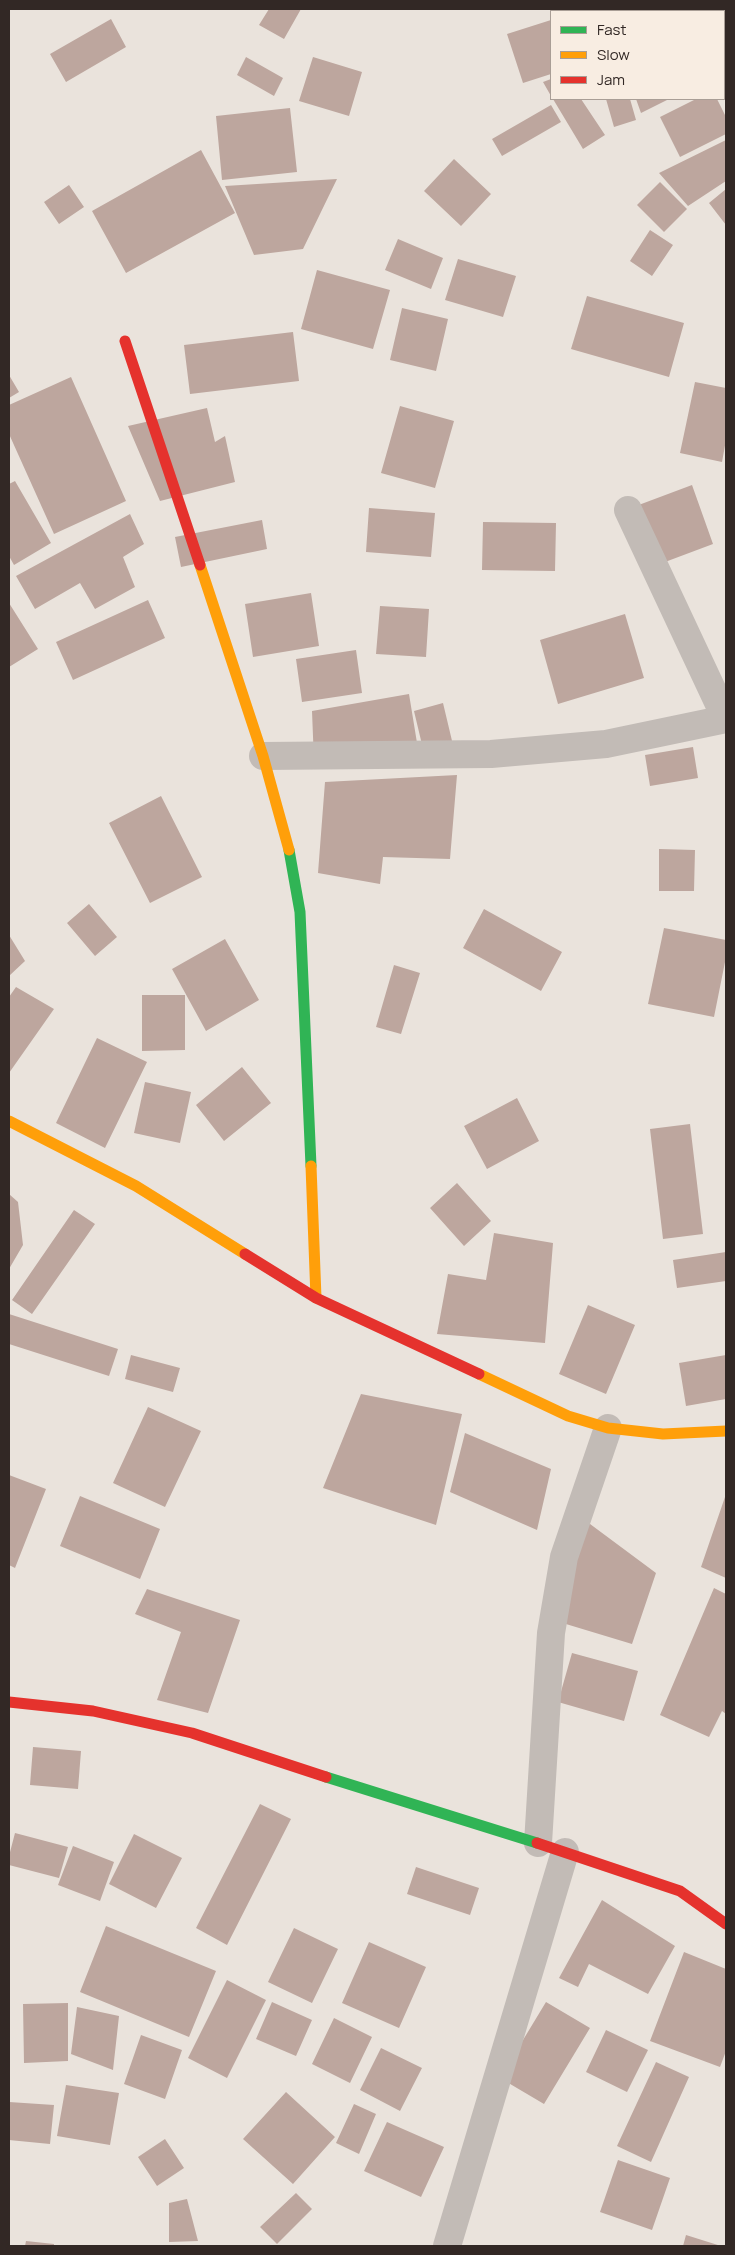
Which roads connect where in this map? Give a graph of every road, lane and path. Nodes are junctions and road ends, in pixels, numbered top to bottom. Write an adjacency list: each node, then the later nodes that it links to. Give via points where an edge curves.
1 (125, 341): 4 (street)
2 (628, 510): 3 (street)
3 (726, 719): 4 (street, via 606,744 491,754)
4 (262, 756): 6 (street, via 288,844 300,912)
5 (9, 1121): 6 (street, via 136,1186)
6 (316, 1298): 7 (street, via 568,1416)
7 (608, 1428): 8 (street, via 663,1434); 10 (street, via 564,1557 551,1633)
8 (726, 1431)
9 (9, 1702): 10 (street, via 93,1711 192,1733)
10 (538, 1843): 11 (street)
11 (565, 1852): 12 (street, via 680,1891); 13 (street)
12 (726, 1924)
13 (446, 2246)

